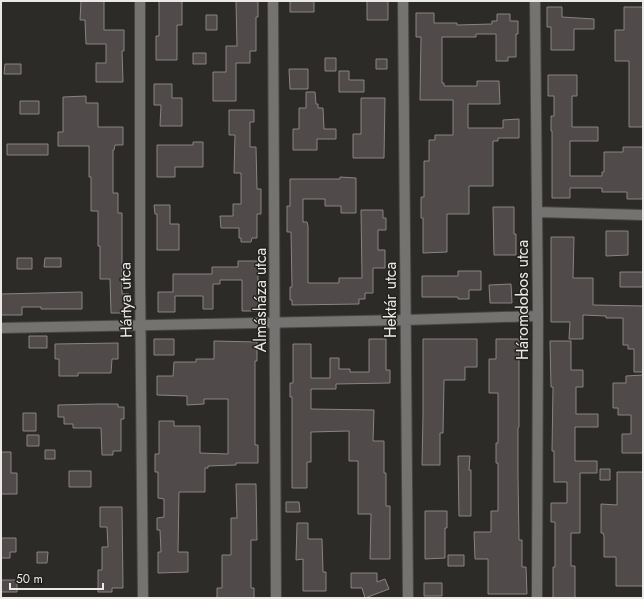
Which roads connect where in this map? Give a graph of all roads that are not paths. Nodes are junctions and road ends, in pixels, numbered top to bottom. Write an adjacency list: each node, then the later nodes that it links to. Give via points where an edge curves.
1 (140, 1): 10 (street, Hártya utca)
2 (273, 1): 9 (street, Almásháza utca)
3 (403, 1): 8 (street, Hektár utca)
4 (535, 1): 5 (street, Háromdobos utca)
5 (537, 212): 6 (street); 7 (street, Háromdobos utca)
6 (643, 215)
7 (538, 316): 8 (street); 15 (street, Háromdobos utca)
8 (405, 320): 9 (street); 14 (street, Hektár utca)
9 (275, 323): 10 (street); 13 (street, Almásháza utca)
10 (141, 325): 11 (street); 12 (street, Hártya utca)
11 (1, 328)
12 (143, 598)
13 (276, 598)
14 (408, 598)
15 (537, 598)

